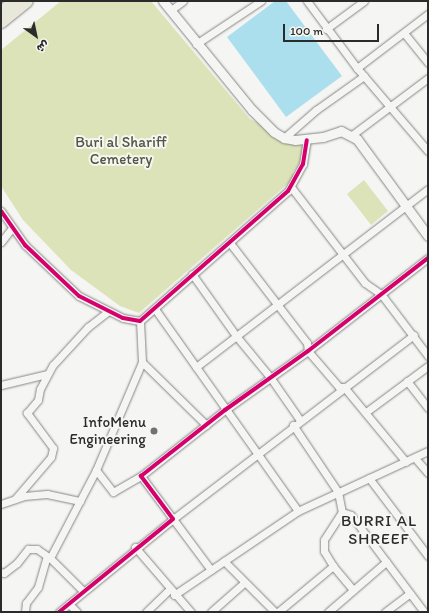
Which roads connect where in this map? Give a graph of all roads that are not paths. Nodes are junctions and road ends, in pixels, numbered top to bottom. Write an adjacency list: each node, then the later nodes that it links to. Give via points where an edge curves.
1 (13, 1): 8 (main road)
2 (27, 1): 11 (main road)
3 (163, 1): 9 (main road)
4 (183, 1): 9 (street)
5 (261, 1): 14 (street)
6 (307, 1): 12 (street)
7 (364, 1): 12 (street)
8 (2, 8)
9 (171, 10): 14 (main road)
10 (428, 14): 13 (street)
11 (1, 22)
12 (326, 29): 16 (street)
13 (404, 33): 15 (street); 16 (street)
14 (196, 44): 22 (main road, via 262,122)
15 (428, 62)
16 (357, 68): 17 (street)
17 (364, 76): 19 (street); 22 (street, via 316,110)
18 (427, 82): 19 (street)
19 (391, 106): 20 (street); 24 (street)
20 (352, 135): 21 (main road, via 341,132); 25 (main road)
21 (323, 137): 23 (main road); 25 (main road, via 350,140 364,158)
22 (284, 138): 23 (main road)
23 (307, 140): 26 (street, via 305,158)
24 (428, 151)
25 (374, 163): 28 (main road)
26 (291, 187): 33 (street); 34 (street)
27 (428, 189): 28 (street)
28 (406, 206): 31 (main road); 34 (street)
29 (1, 211): 30 (street)
30 (12, 228): 32 (street); 40 (street, via 48,270 79,296)
31 (428, 236)
32 (1, 242)
33 (230, 243): 36 (street); 38 (street)
34 (344, 255): 37 (street, via 364,283); 38 (street)
35 (428, 258): 37 (street)
36 (192, 274): 39 (street); 43 (street)
37 (381, 294): 42 (street); 44 (street)
38 (279, 304): 43 (street); 44 (street, via 307,343)
39 (154, 309): 41 (street); 48 (street)
40 (107, 312): 41 (street); 49 (street, via 88,327)
41 (140, 321): 46 (street)
42 (414, 335): 45 (street); 53 (street)
43 (237, 337): 48 (street); 50 (street)
44 (308, 351): 50 (street); 53 (street, via 339,387)
45 (428, 356)
46 (142, 362): 58 (street); 64 (street)
47 (428, 366): 51 (street)
48 (196, 368): 55 (street)
49 (47, 374): 52 (street); 69 (street, via 38,400 27,413 51,444 51,457)
50 (270, 377): 55 (street); 57 (street)
51 (407, 381): 54 (street); 56 (street)
52 (1, 385)
53 (344, 387): 56 (street); 57 (street)
54 (428, 408)
55 (225, 410): 58 (street); 61 (street)
56 (366, 412): 63 (street)
57 (300, 420): 59 (street)
58 (206, 425): 66 (street)
59 (293, 425): 61 (street); 68 (street)
60 (428, 451): 62 (street)
61 (258, 453): 72 (street); 74 (street)
62 (415, 458): 63 (street); 65 (street)
63 (406, 462): 67 (street)
64 (96, 470): 66 (street, via 113,492); 70 (street)
65 (428, 472)
66 (141, 476): 74 (street)
67 (369, 478): 68 (street); 76 (street)
68 (338, 492): 72 (street); 73 (street)
69 (15, 499): 70 (street, via 47,494); 71 (street)
70 (80, 501): 77 (street)
71 (1, 504)
72 (298, 511): 78 (street)
73 (342, 512): 79 (street, via 351,515); 80 (street, via 324,540 324,550)
74 (173, 519): 75 (street); 81 (street)
75 (135, 547): 84 (street); 86 (street)
76 (428, 556)
77 (49, 557): 82 (street, via 37,549 28,549 17,563 4,573); 84 (street); 89 (street, via 38,586 26,603)
78 (224, 561): 81 (street); 83 (street)
79 (386, 562): 85 (street); 87 (street)
80 (333, 566): 85 (street); 96 (street)
81 (211, 570): 86 (street)
82 (1, 572)
83 (245, 582): 94 (street); 95 (street)
84 (82, 590): 88 (street)
85 (353, 590): 97 (street)
86 (172, 592): 92 (street); 93 (street)
87 (410, 593): 98 (street); 99 (street)
88 (69, 604): 90 (street); 91 (street)
89 (25, 612)
90 (59, 612)
91 (77, 612)
92 (146, 612)
93 (191, 612)
94 (211, 612)
95 (275, 612)
96 (278, 612)
97 (328, 612)
98 (385, 612)
99 (424, 612)

